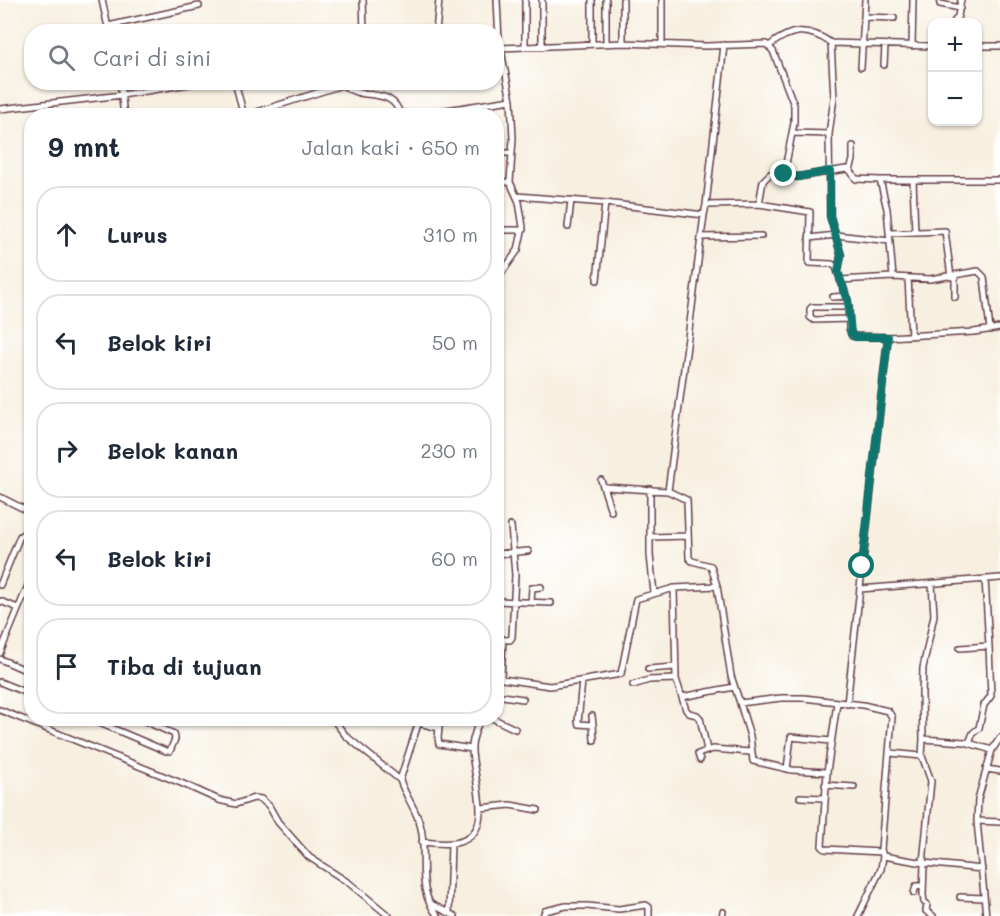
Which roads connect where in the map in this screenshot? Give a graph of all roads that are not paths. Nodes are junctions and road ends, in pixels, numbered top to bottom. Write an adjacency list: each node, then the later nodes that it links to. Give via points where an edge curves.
1 (102, 0): 20 (street)
2 (363, 0): 22 (street)
3 (439, 0): 23 (street)
4 (497, 0): 24 (street)
5 (525, 0): 38 (street)
6 (542, 0): 39 (street)
7 (592, 0): 29 (street)
8 (606, 0): 25 (street)
9 (623, 0): 26 (street)
10 (662, 0): 30 (street)
11 (865, 0): 17 (street)
12 (913, 0): 34 (street)
13 (961, 0): 16 (street)
14 (940, 4): 16 (street)
15 (199, 6): 21 (street)
16 (960, 8): 19 (street)
17 (864, 17): 18 (street); 28 (street)
18 (894, 18)
19 (956, 18)
20 (107, 24)
21 (128, 24)
22 (364, 24)
23 (437, 24)
24 (498, 24)
25 (606, 43): 26 (street); 29 (street)
26 (622, 43): 30 (street)
27 (831, 43): 28 (street); 33 (street, via 796,31); 59 (street, via 834,98)
28 (862, 43): 32 (street); 43 (street)
29 (592, 44): 39 (street)
30 (662, 44): 31 (street)
31 (724, 45): 33 (street); 75 (street)
32 (885, 45): 34 (street); 41 (street)
33 (769, 46): 58 (street, via 793,98)
34 (912, 46): 35 (street)
35 (928, 46)
36 (982, 46): 37 (street)
37 (1000, 46)
38 (525, 47): 39 (street); 40 (street)
39 (542, 47)
40 (504, 48)
41 (884, 65)
42 (504, 67): 50 (street)
43 (861, 67)
44 (121, 90): 49 (street)
45 (152, 90): 49 (street)
46 (237, 90): 53 (street)
47 (331, 90): 54 (street)
48 (352, 90): 55 (street, via 390,99)
49 (122, 95): 52 (street); 57 (street)
50 (511, 100): 51 (street); 62 (street)
51 (475, 106): 56 (street)
52 (123, 108)
53 (242, 108)
54 (270, 108)
55 (399, 108)
56 (465, 108)
57 (0, 109)
58 (793, 133): 59 (street); 65 (street)
59 (829, 134): 64 (street)
60 (853, 147): 63 (street)
61 (504, 153): 62 (street)
62 (512, 153): 70 (street)
63 (850, 170): 64 (street); 66 (street, via 856,179)
64 (830, 171): 65 (street, via 797,177); 82 (street, via 830,216)
65 (784, 174): 74 (street, via 765,178)
66 (880, 180): 67 (street); 81 (street)
67 (913, 180): 68 (street); 80 (street)
68 (1000, 180)
69 (504, 182): 70 (street)
70 (510, 182): 71 (street)
71 (517, 196): 72 (street); 79 (street)
72 (571, 200): 73 (street); 77 (street)
73 (605, 203): 76 (street); 92 (street)
74 (759, 204): 75 (street); 85 (street, via 810,212)
75 (706, 205): 76 (street)
76 (704, 215): 84 (street)
77 (568, 226)
78 (504, 230): 79 (street)
79 (522, 230): 87 (street, via 518,250)
80 (915, 232): 81 (street); 90 (street, via 945,231)
81 (890, 233): 86 (street)
82 (836, 235): 85 (street); 86 (street); 88 (street, via 841,255)
83 (761, 236): 84 (street)
84 (701, 237): 106 (street)
85 (809, 238): 88 (street, via 810,264 832,264)
86 (890, 241): 89 (street)
87 (504, 270)
88 (838, 272): 93 (street)
89 (893, 277): 91 (street); 93 (street)
90 (953, 277): 91 (street); 96 (street); 100 (street, via 976,270 983,275)
91 (908, 278): 101 (street)
92 (597, 280)
93 (840, 280): 94 (street)
94 (847, 296): 95 (street); 97 (street)
95 (833, 297)
96 (955, 297)
97 (849, 307): 98 (street); 98 (street, via 812,307 810,317)
98 (849, 319): 102 (street, via 852,336)
99 (1000, 328): 100 (street)
100 (990, 330): 101 (street)
101 (911, 336): 102 (street)
102 (888, 337): 124 (street)
103 (602, 480): 104 (street)
104 (605, 487): 105 (street); 109 (street)
105 (650, 489): 106 (street); 113 (street)
106 (668, 490): 112 (street, via 687,500)
107 (0, 497): 108 (street)
108 (24, 509)
109 (610, 511)
110 (511, 526): 115 (street)
111 (24, 534): 120 (street)
112 (688, 536): 113 (street); 121 (street, via 689,558 711,566)
113 (650, 537): 126 (street)
114 (528, 551): 115 (street)
115 (514, 553): 116 (street); 129 (street)
116 (504, 554)
117 (1000, 578): 118 (street)
118 (985, 579): 119 (street); 134 (street)
119 (932, 584): 124 (street); 169 (street, via 934,615 923,668)
120 (0, 585)
121 (717, 586): 123 (street); 146 (street)
122 (541, 587): 130 (street, via 532,588)
123 (674, 588): 126 (street); 138 (street)
124 (860, 589): 153 (street)
125 (24, 594): 132 (street)
126 (654, 594): 143 (street, via 636,600 621,674)
127 (0, 601): 132 (street)
128 (504, 601): 129 (street)
129 (515, 601): 130 (street); 133 (street, via 513,637)
130 (531, 602): 131 (street)
131 (551, 603)
132 (18, 608): 136 (street)
133 (504, 639)
134 (989, 646): 135 (street); 172 (street, via 991,696)
135 (960, 648)
136 (0, 653)
137 (0, 659): 140 (street)
138 (675, 667): 139 (street); 141 (street)
139 (648, 669)
140 (24, 670)
141 (676, 679): 145 (street); 149 (street)
142 (504, 680): 143 (street, via 541,686)
143 (579, 681): 158 (street, via 578,722)
144 (0, 682): 147 (street)
145 (633, 685)
146 (734, 687): 149 (street); 151 (street)
147 (24, 692)
148 (504, 696): 150 (street)
149 (682, 697): 174 (street, via 689,713 700,718)
150 (523, 699)
151 (740, 703): 152 (street, via 792,698); 176 (street, via 750,736)
152 (837, 703): 153 (street); 171 (street)
153 (846, 704): 177 (street, via 891,714)
154 (0, 710): 156 (street)
155 (592, 716): 158 (street)
156 (24, 720)
157 (504, 724): 167 (street)
158 (593, 725): 170 (street)
159 (40, 726): 205 (street, via 219,800 236,804 261,799 309,857)
160 (108, 726): 161 (street, via 170,751 174,734)
161 (156, 726)
162 (338, 726): 184 (street)
163 (417, 726): 184 (street)
164 (433, 726): 166 (street)
165 (477, 726): 173 (street)
166 (439, 728): 173 (street, via 439,744)
167 (515, 729)
168 (1000, 738): 175 (street)
169 (923, 739): 172 (street); 178 (street)
170 (594, 740)
171 (831, 741): 180 (street, via 790,738); 183 (street)
172 (969, 743): 175 (street)
173 (472, 750): 189 (street)
174 (707, 750): 176 (street); 179 (street, via 698,754)
175 (992, 750): 181 (street)
176 (750, 752): 180 (street, via 753,761)
177 (890, 753): 178 (street); 195 (street)
178 (922, 756): 196 (street, via 931,781)
179 (700, 760)
180 (787, 769): 183 (street)
181 (986, 769): 182 (street); 191 (street)
182 (1000, 771)
183 (827, 772): 185 (street)
184 (400, 780): 193 (street, via 420,824)
185 (825, 785): 186 (street); 188 (street)
186 (854, 787)
187 (800, 797): 188 (street)
188 (824, 798): 195 (street, via 823,848)
189 (482, 808): 190 (street, via 510,805); 194 (street, via 473,834)
190 (538, 810)
191 (977, 821): 192 (street); 197 (street)
192 (1000, 822)
193 (422, 842): 194 (street); 203 (street, via 423,880)
194 (451, 843): 204 (street)
195 (882, 854): 196 (street); 210 (street, via 881,869)
196 (923, 863): 197 (street); 198 (street)
197 (982, 869): 201 (street)
198 (923, 886): 199 (street, via 916,886); 211 (street, via 926,911)
199 (914, 893)
200 (960, 897): 201 (street)
201 (984, 898): 212 (street)
202 (606, 909): 207 (street, via 566,906 545,910); 208 (street); 209 (street, via 646,905)
203 (434, 910): 204 (street)
204 (449, 912): 206 (street)
205 (389, 916)
206 (455, 916)
207 (543, 916)
208 (606, 916)
209 (649, 916)
210 (858, 916)
211 (933, 916)
212 (986, 916)

